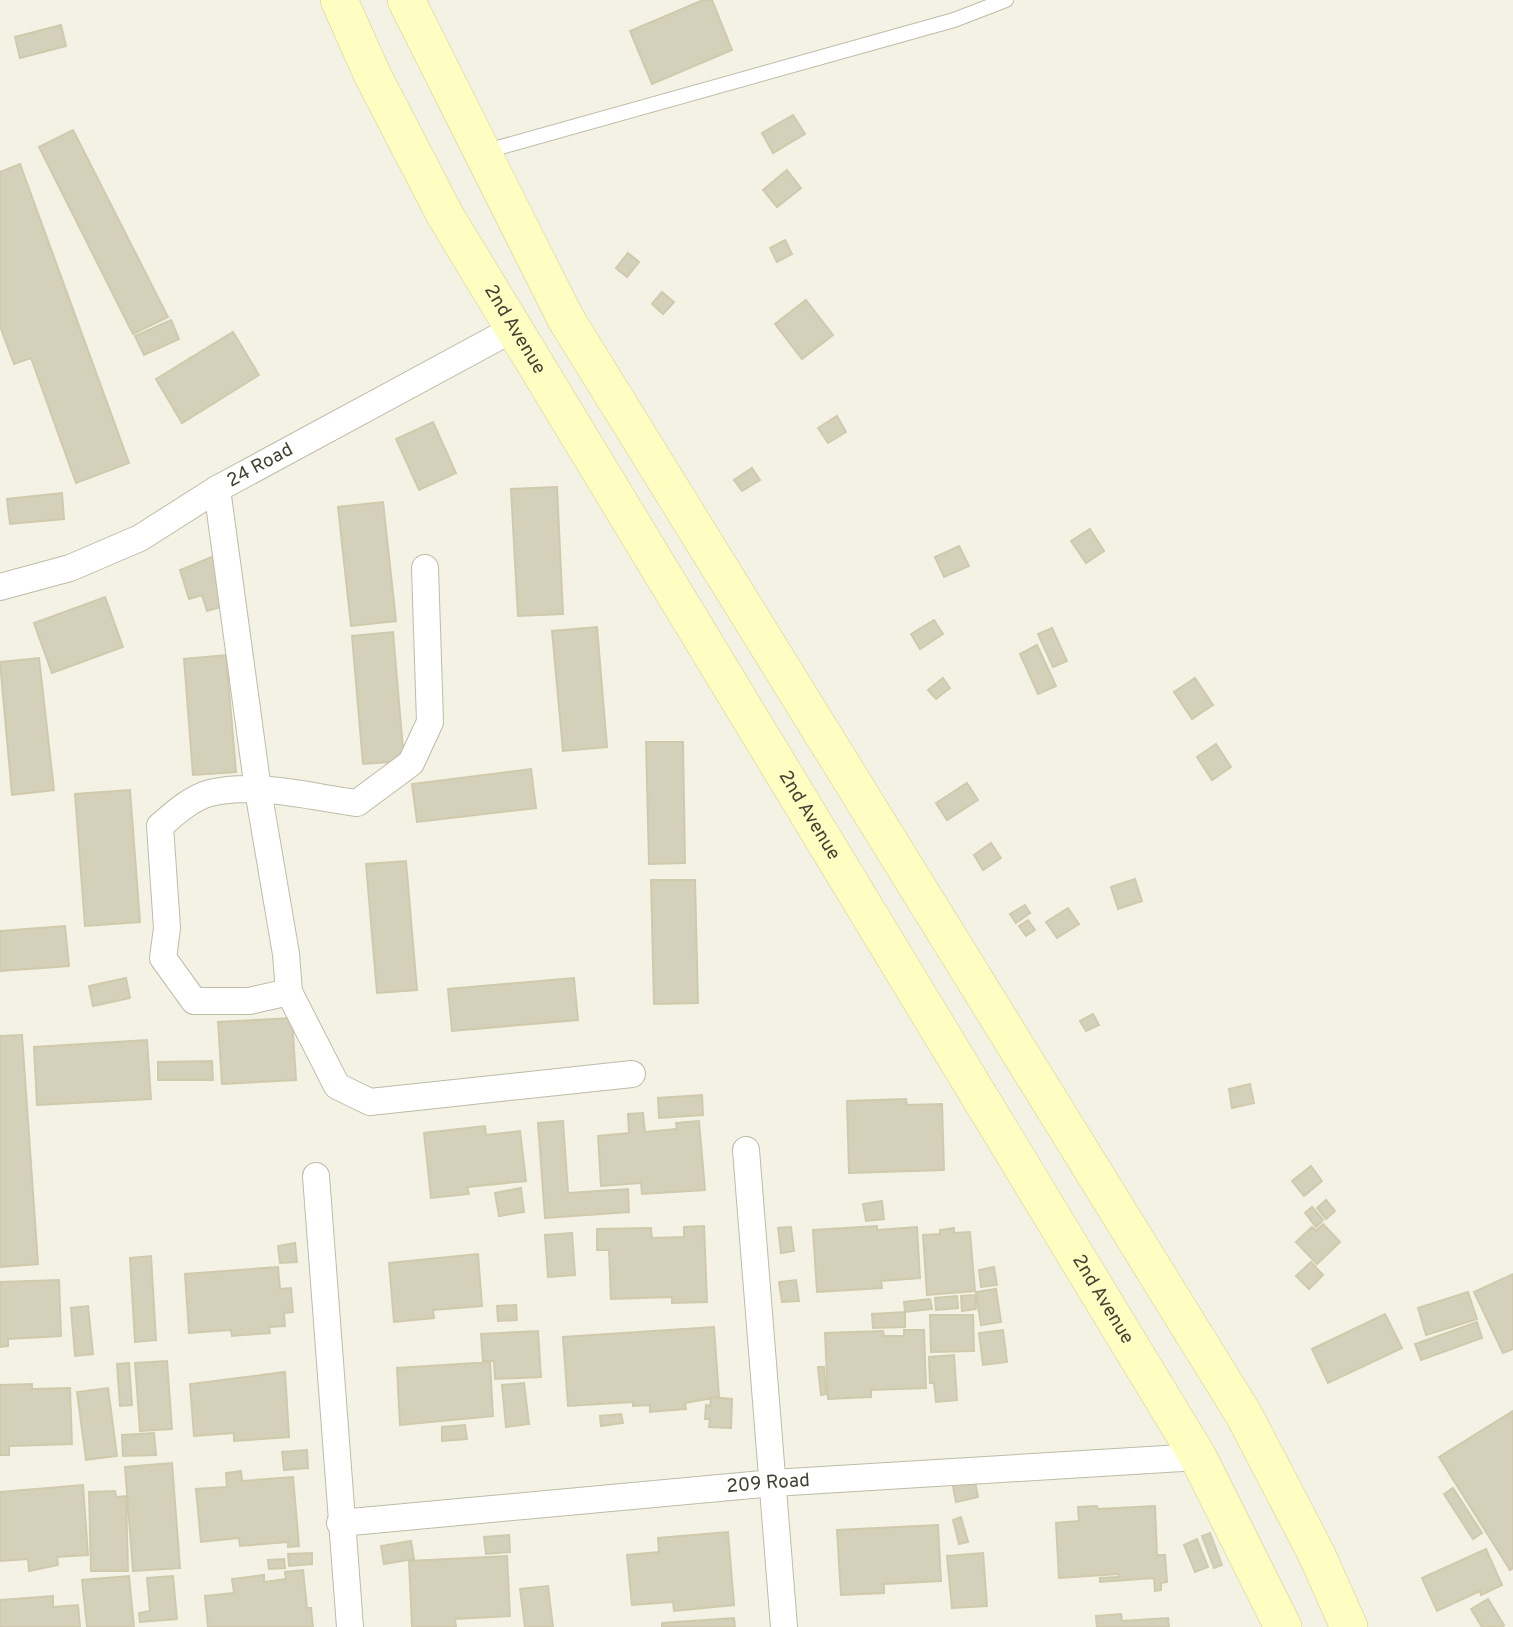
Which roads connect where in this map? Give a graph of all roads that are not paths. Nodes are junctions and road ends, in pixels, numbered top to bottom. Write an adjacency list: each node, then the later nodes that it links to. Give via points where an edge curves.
1 (339, 0): 5 (street, 2nd Avenue, via 445,215)
2 (406, 0): 4 (street)
3 (1006, 0): 4 (lane, via 954,20)
4 (483, 152): 20 (street, via 566,319 1244,1415)
5 (513, 329): 6 (street, 24 Road); 14 (street, 2nd Avenue)
6 (217, 489): 8 (street, 24 Road, via 140,537 70,568); 9 (street)
7 (425, 568): 9 (street, via 430,722 411,763 357,803)
8 (0, 586)
9 (258, 790): 10 (street); 10 (street, via 209,793 178,809 160,826 167,928 163,958 194,1001 249,1001)
10 (289, 992): 11 (street, via 337,1086 370,1102)
11 (632, 1074)
12 (746, 1150): 15 (street)
13 (316, 1176): 16 (street)
14 (1198, 1457): 15 (street, 209 Road); 19 (street, 2nd Avenue)
15 (774, 1483): 16 (street, 209 Road); 18 (street)
16 (340, 1523): 17 (street)
17 (350, 1627)
18 (784, 1627)
19 (1283, 1627)
20 (1349, 1627)

